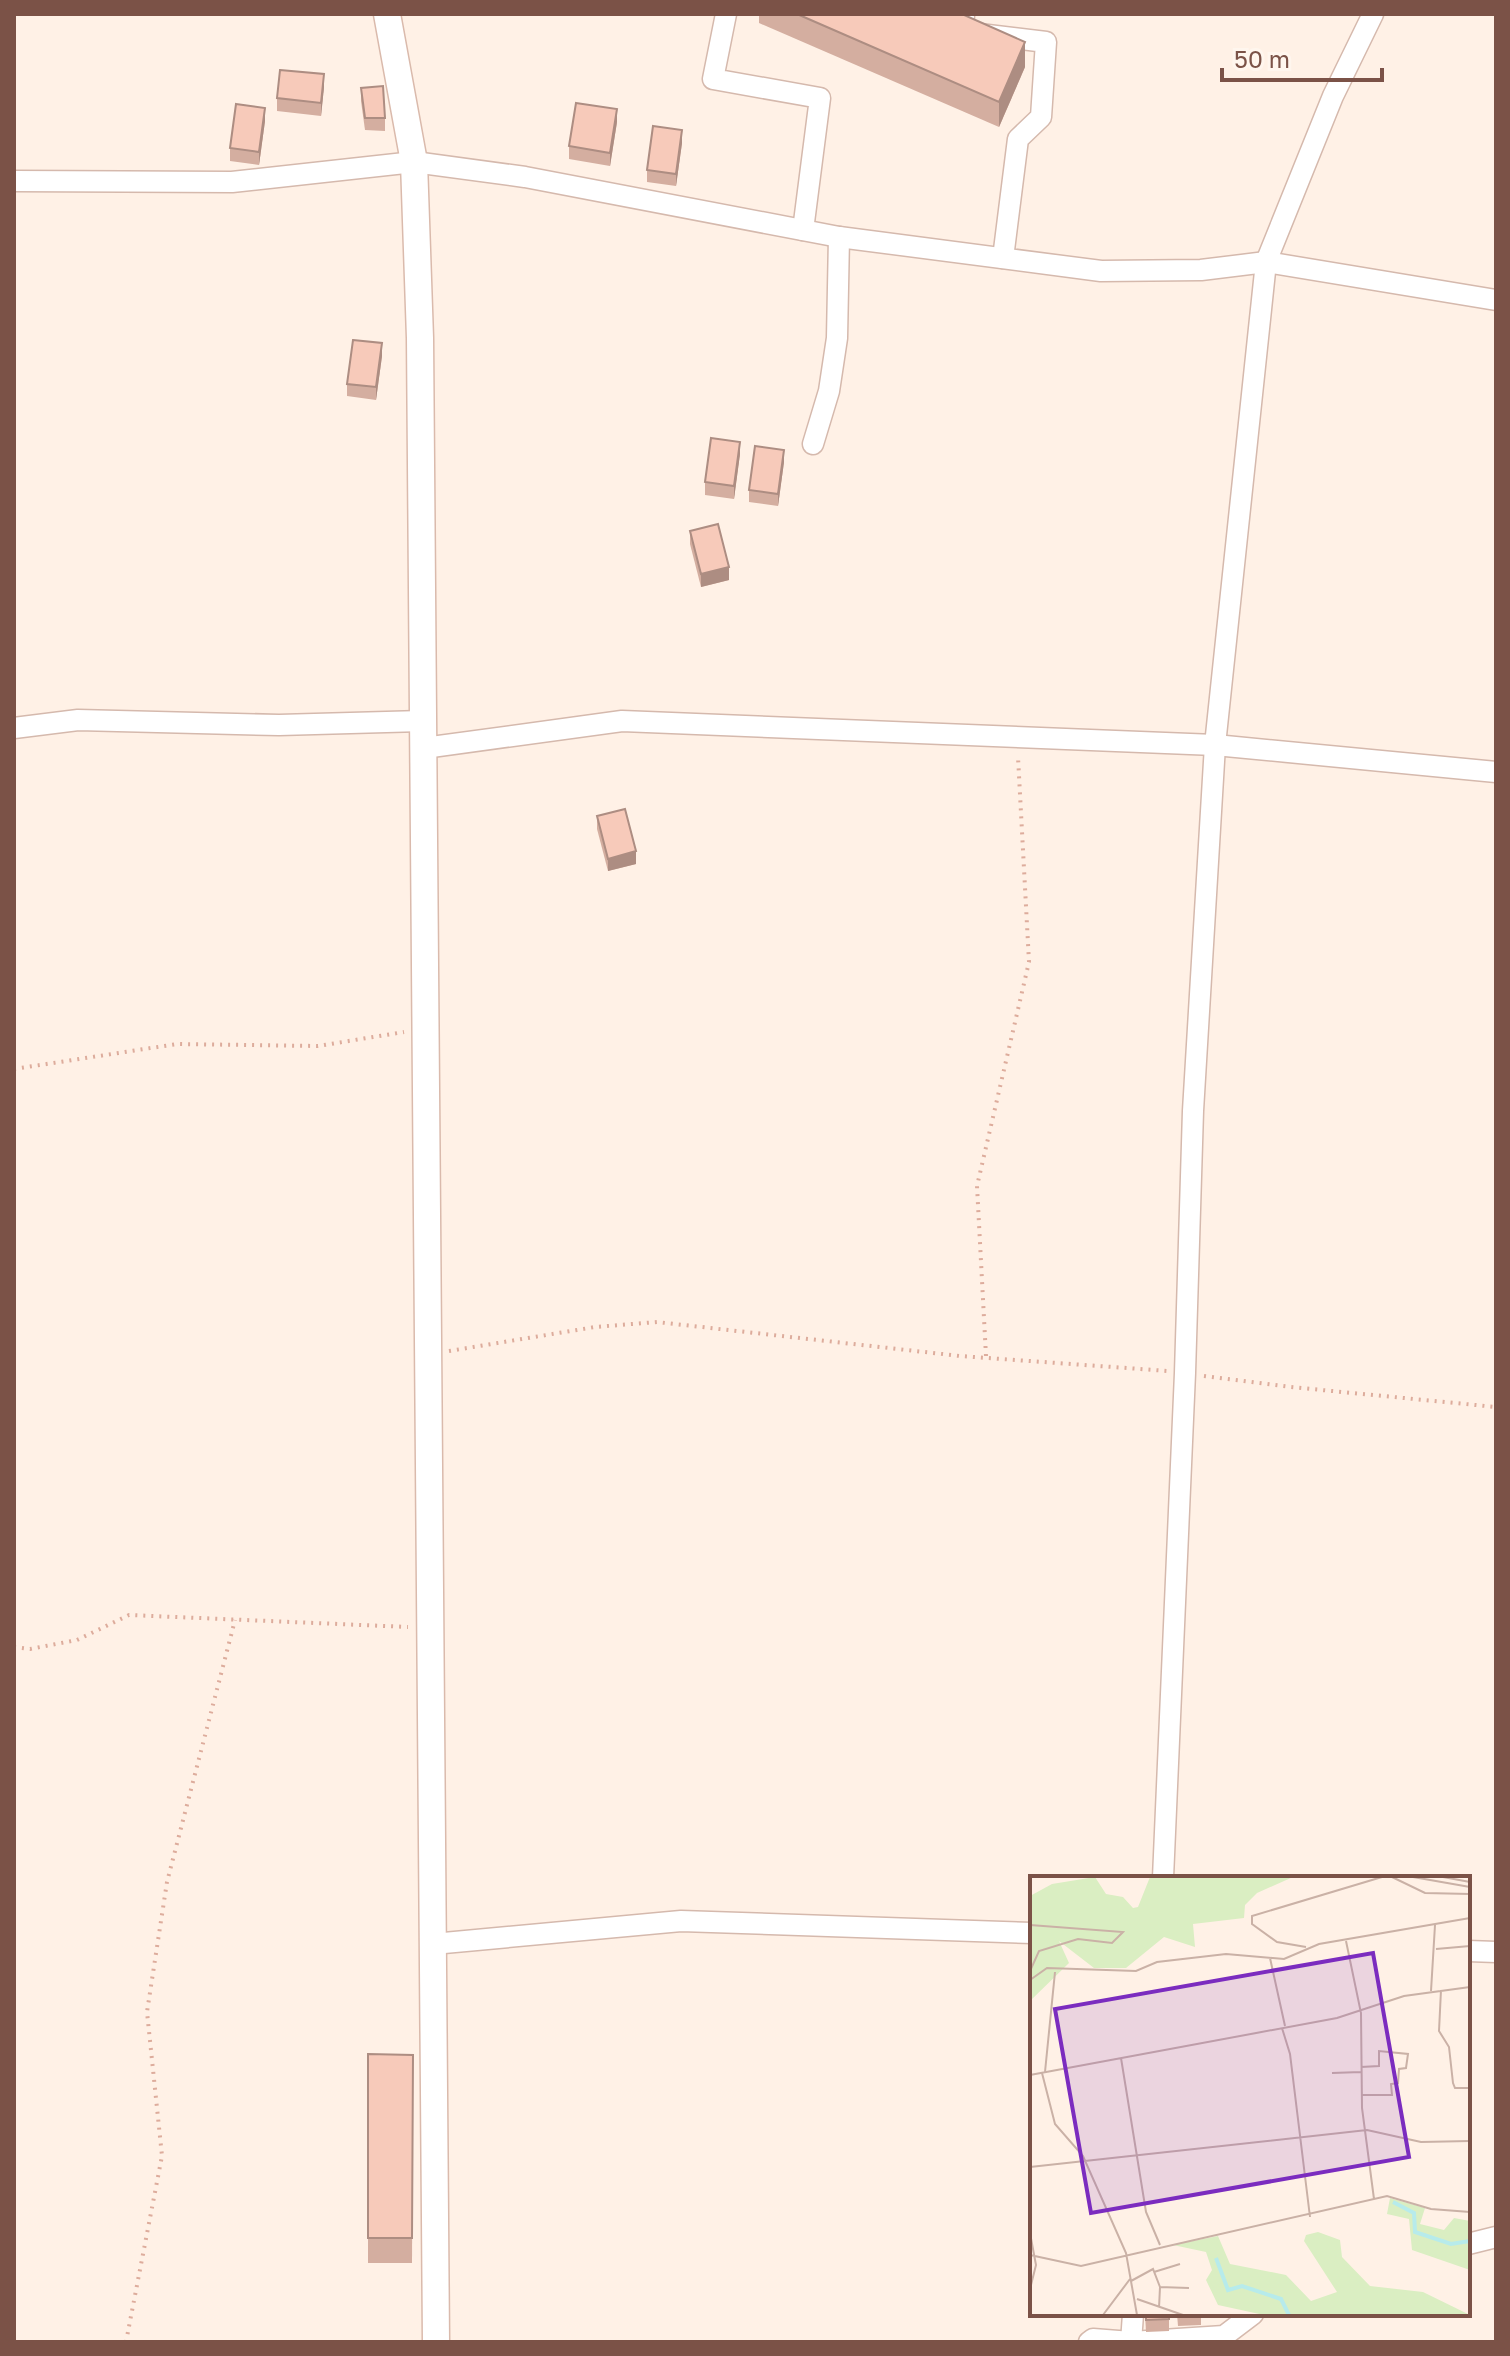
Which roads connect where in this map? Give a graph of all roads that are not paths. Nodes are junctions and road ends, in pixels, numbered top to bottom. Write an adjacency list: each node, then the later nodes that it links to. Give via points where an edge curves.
1 (387, 14): 5 (street)
2 (726, 14): 7 (street, via 713,79 820,98)
3 (964, 14): 9 (street, via 963,32 1046,42 1041,117 1018,139)
4 (1373, 14): 10 (street, via 1333,96)
5 (414, 162): 6 (street, via 232,182); 7 (street, via 525,177); 14 (street)
6 (14, 181)
7 (803, 230): 8 (street)
8 (839, 237): 9 (street); 12 (street, via 837,338)
9 (1003, 258): 10 (street, via 1101,271 1201,270)
10 (1266, 262): 11 (street); 15 (street)
11 (1496, 300)
12 (813, 444)
13 (14, 728): 14 (street, via 78,720)
14 (423, 734): 15 (street, via 622,721); 19 (street)
15 (1215, 745): 16 (street); 17 (street, via 1193,1111)
16 (1496, 772)
17 (1163, 1876)
18 (1030, 1933): 19 (street, via 681,1921)
19 (433, 1944): 26 (street)
20 (1470, 1951): 21 (street)
21 (1496, 1952)
22 (1496, 2237): 23 (street)
23 (1470, 2244)
24 (1133, 2316): 28 (street)
25 (1250, 2316): 28 (street, via 1224,2336)
26 (436, 2342)
27 (1089, 2342): 28 (street)
28 (1131, 2342)

